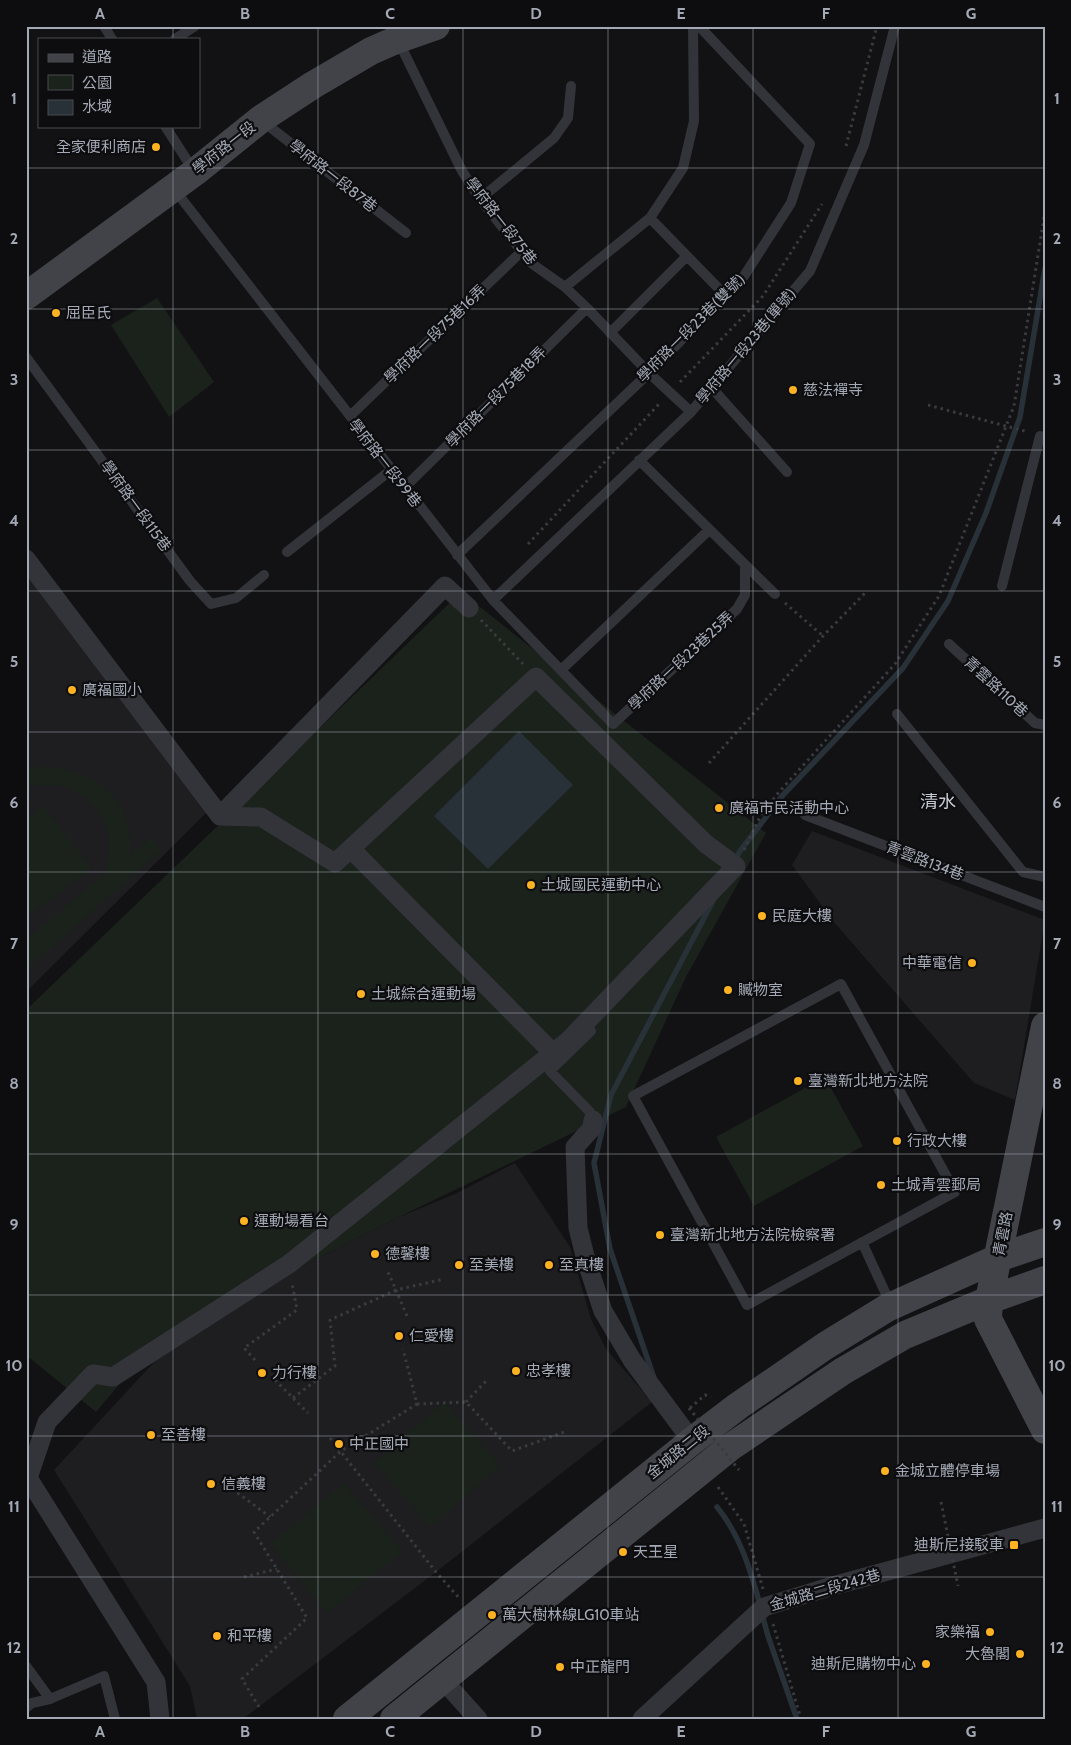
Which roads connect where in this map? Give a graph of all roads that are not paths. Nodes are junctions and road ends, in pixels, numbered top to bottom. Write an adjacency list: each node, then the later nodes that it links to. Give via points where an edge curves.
1 (104, 26): 8 (lane)
2 (195, 26): 9 (lane)
3 (436, 26): 7 (main road, 學府路一段)
4 (693, 26): 15 (lane, via 694,121 684,168)
5 (699, 26): 20 (lane, 學府路一段23巷(雙號), via 810,144 792,203 744,276)
6 (895, 26): 26 (lane, 學府路一段23巷(單號), via 864,144 810,271)
7 (397, 31): 11 (main road, 學府路一段, via 371,51); 14 (lane, 學府路一段75巷, via 462,171)
8 (111, 38)
9 (177, 38)
10 (571, 86): 14 (lane, via 568,118 554,138)
11 (261, 119): 13 (main road, 學府路一段); 16 (lane, 學府路一段87巷)
12 (166, 128): 13 (lane, 學府路一段99巷)
13 (184, 180): 21 (main road, 學府路一段); 28 (lane, 學府路一段99巷)
14 (480, 199): 17 (lane, 學府路一段75巷)
15 (650, 218): 18 (lane); 19 (lane)
16 (406, 233)
17 (521, 252): 19 (lane, 學府路一段75巷); 28 (lane, 學府路一段75巷16弄)
18 (687, 256): 20 (lane); 23 (lane)
19 (565, 287): 22 (lane, 學府路一段75巷)
20 (725, 295): 25 (lane, 學府路一段23巷(雙號))
21 (26, 296)
22 (586, 308): 23 (lane, 學府路一段75巷); 33 (lane, 學府路一段75巷18弄)
23 (610, 332): 25 (lane, 學府路一段75巷)
24 (26, 357): 39 (lane, 學府路一段115巷, via 190,581 211,604 236,598)
25 (648, 373): 27 (lane, 學府路一段75巷); 36 (lane, 學府路一段23巷(雙號))
26 (711, 387): 27 (lane, 學府路一段23巷(單號)); 32 (lane)
27 (690, 412): 30 (lane, 學府路一段23巷(單號))
28 (350, 416): 31 (lane, 學府路一段99巷)
29 (1042, 437): 40 (lane)
30 (640, 460): 34 (lane); 42 (lane, 學府路一段23巷(單號))
31 (391, 470): 33 (lane, 學府路一段99巷); 35 (lane)
32 (787, 472)
33 (405, 487): 36 (lane, 學府路一段99巷)
34 (710, 530): 38 (lane); 45 (lane)
35 (287, 552)
36 (457, 555): 42 (lane, 學府路一段99巷)
37 (26, 559): 49 (street)
38 (745, 565): 41 (lane); 47 (lane, 學府路一段23巷25弄, via 745,595 737,609)
39 (264, 575)
40 (1002, 586)
41 (776, 594)
42 (494, 600): 45 (lane, 學府路一段99巷)
43 (469, 608): 49 (street, via 445,586)
44 (949, 644): 48 (lane, 青雲路110巷, via 1035,723)
45 (561, 670): 47 (lane, 學府路一段99巷)
46 (897, 714): 52 (lane, via 1023,872)
47 (613, 724)
48 (1045, 725)
49 (220, 816): 51 (street, via 261,817 335,863)
50 (805, 816): 53 (lane, 青雲路134巷)
51 (351, 849): 56 (street); 56 (street, via 536,677 706,844 736,866)
52 (1045, 877)
53 (1045, 907)
54 (1045, 1026): 60 (main road, 青雲路)
55 (591, 1031): 57 (lane, via 550,1071 590,1112)
56 (553, 1053): 72 (street, via 289,1264 113,1376 93,1374 47,1422 28,1478 156,1682)
57 (593, 1120): 65 (street, via 592,1128 575,1146 578,1228 586,1260 603,1311 627,1352)
58 (862, 1242): 58 (lane, via 747,1305 633,1096 841,984 955,1192); 63 (lane)
59 (1045, 1242): 60 (main road, 金城路二段)
60 (998, 1258): 62 (main road, 青雲路); 63 (main road, 金城路二段)
61 (1045, 1280): 62 (main road, 金城路二段)
62 (989, 1300): 64 (main road, 青雲路, via 988,1319); 68 (main road, 金城路二段, via 905,1335 843,1371 751,1432)
63 (891, 1306): 65 (main road, 金城路二段, via 825,1346)
64 (1045, 1430)
65 (692, 1441): 73 (main road, 金城路二段)
66 (1045, 1528): 76 (street, 金城路二段242巷, via 764,1607)
67 (26, 1666): 69 (lane)
68 (442, 1679): 74 (main road, 金城路二段); 75 (street)
69 (50, 1699): 70 (lane, via 32,1703); 71 (lane, via 104,1676)
70 (26, 1708)
71 (115, 1719)
72 (160, 1719)
73 (348, 1719)
74 (394, 1719)
75 (478, 1719)
76 (642, 1719)

